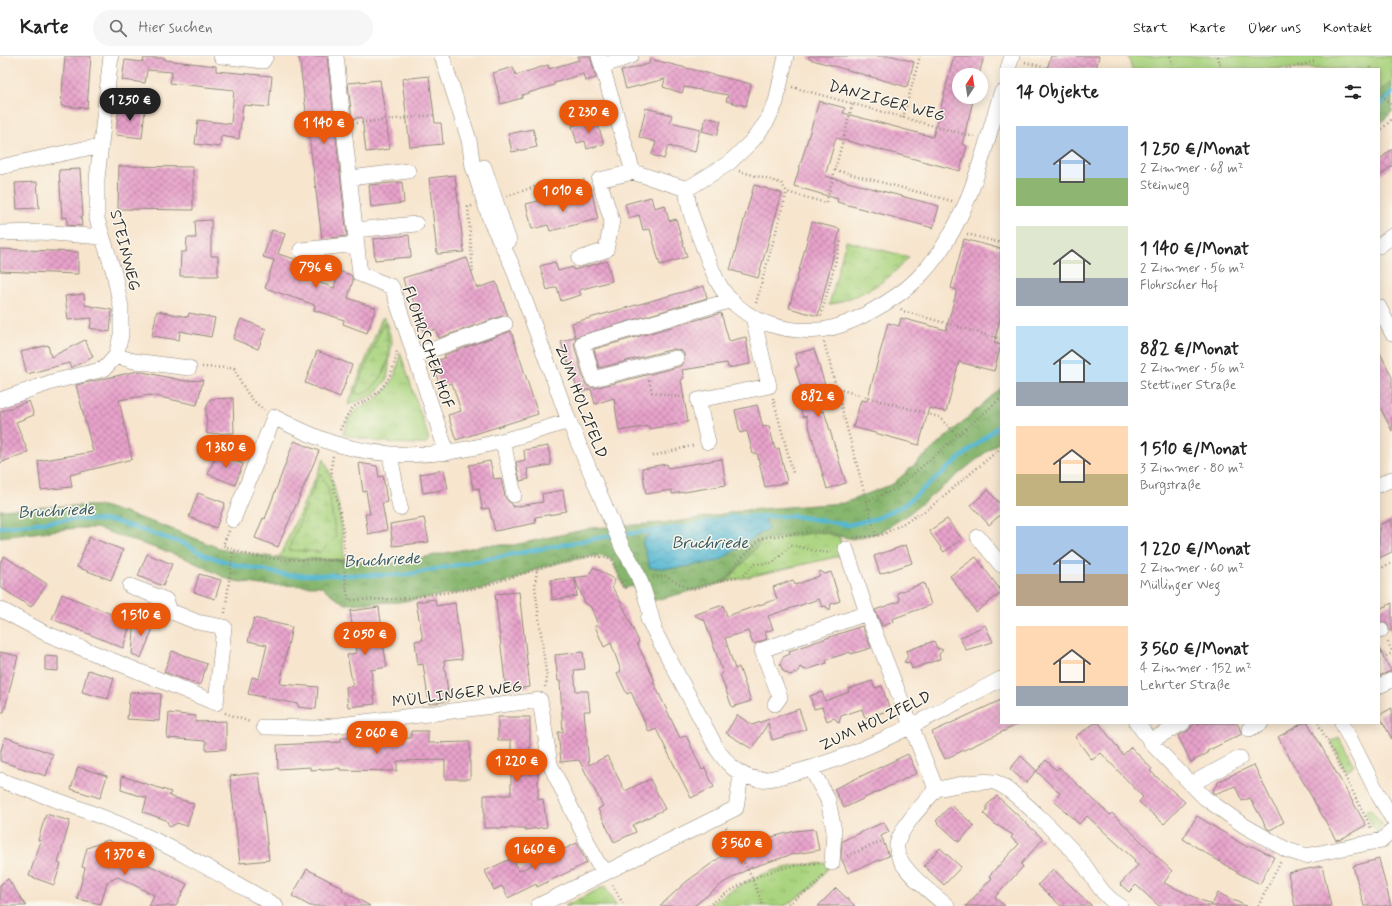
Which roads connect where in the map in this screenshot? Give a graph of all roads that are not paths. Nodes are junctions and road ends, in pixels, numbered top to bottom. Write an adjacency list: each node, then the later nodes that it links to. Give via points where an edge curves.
1 (111, 56): 10 (street, STEINWEG)
2 (221, 56): 7 (street)
3 (336, 56): 14 (street, FLOHRSCHER HOF)
4 (442, 56): 34 (street, ZUM HOLZFELD, via 469,140 473,167 484,202 512,265)
5 (631, 56): 8 (street)
6 (786, 56): 15 (street, via 776,102 767,121 753,140 729,164)
7 (264, 58)
8 (601, 61): 13 (street)
9 (1000, 96): 26 (street, via 966,205 937,255 918,278 873,311 848,322 819,330 780,328)
10 (100, 148): 11 (street, via 83,149); 18 (street, STEINWEG, via 97,219)
11 (0, 166)
12 (408, 171): 14 (street)
13 (633, 172): 15 (street); 23 (street, via 600,180 612,221 606,250)
14 (350, 178): 20 (street, FLOHRSCHER HOF)
15 (687, 189): 24 (street, via 687,203 714,274)
16 (416, 224): 20 (street)
17 (0, 233): 18 (street, via 41,232)
18 (102, 236): 30 (street, STEINWEG, via 114,273 121,307 121,335)
19 (1392, 236): 21 (street)
20 (356, 237): 22 (street); 29 (street, FLOHRSCHER HOF, via 360,274 392,287)
21 (1380, 245)
22 (301, 250)
23 (579, 259)
24 (732, 300): 26 (street); 31 (street, via 583,343 593,379)
25 (1380, 308): 28 (street)
26 (751, 316): 36 (street, via 769,386 698,400)
27 (505, 324): 29 (street)
28 (1392, 333)
29 (412, 349): 37 (street, FLOHRSCHER HOF)
30 (116, 356): 32 (street, via 134,361); 33 (street, via 104,369 52,382)
31 (676, 358)
32 (190, 368)
33 (0, 400)
34 (568, 421): 35 (street); 62 (street, ZUM HOLZFELD, via 623,549 624,563 636,584 641,607 654,627 717,749 727,764)
35 (504, 441): 37 (street, via 474,449); 41 (street)
36 (708, 442)
37 (447, 452): 38 (street, via 419,456)
38 (390, 454): 42 (street); 43 (street, via 335,444 274,417)
39 (1392, 479): 40 (street)
40 (1380, 485)
41 (514, 495)
42 (400, 508)
43 (233, 520)
44 (978, 537): 46 (street)
45 (846, 549): 49 (street)
46 (1000, 564)
47 (130, 586): 48 (street, via 166,600 170,611 197,622 224,627 216,703 45,633)
48 (0, 609)
49 (867, 613): 53 (street, via 762,650 780,697); 57 (street)
50 (1000, 680): 57 (street, ZUM HOLZFELD)
51 (1392, 680): 52 (street)
52 (1380, 686)
53 (775, 704)
54 (1138, 724): 59 (street)
55 (1181, 724): 59 (street)
56 (1343, 724): 66 (street)
57 (910, 725): 61 (street, ZUM HOLZFELD, via 856,752); 65 (street)
58 (264, 727): 69 (street, MÜLLINGER WEG, via 316,728 540,700 550,764 597,862)
59 (1150, 740): 64 (street)
60 (1240, 758): 64 (street)
61 (811, 768): 62 (street, ZUM HOLZFELD, via 773,778 758,779); 68 (street, via 828,800 834,831)
62 (741, 775): 69 (street, via 736,808)
63 (0, 780): 70 (street, via 96,814 132,830 197,861)
64 (1191, 784): 67 (street, via 1205,798 1243,825 1287,850 1306,856 1382,840)
65 (936, 789): 72 (street, via 904,828 897,842 898,857 905,868); 73 (street, via 979,782 996,782 1007,788 1062,839 1083,862 1097,885)
66 (1392, 818)
67 (1392, 831)
68 (832, 863)
69 (606, 871): 71 (street)
70 (276, 906)
71 (538, 906)
72 (947, 906)
73 (1120, 906)

